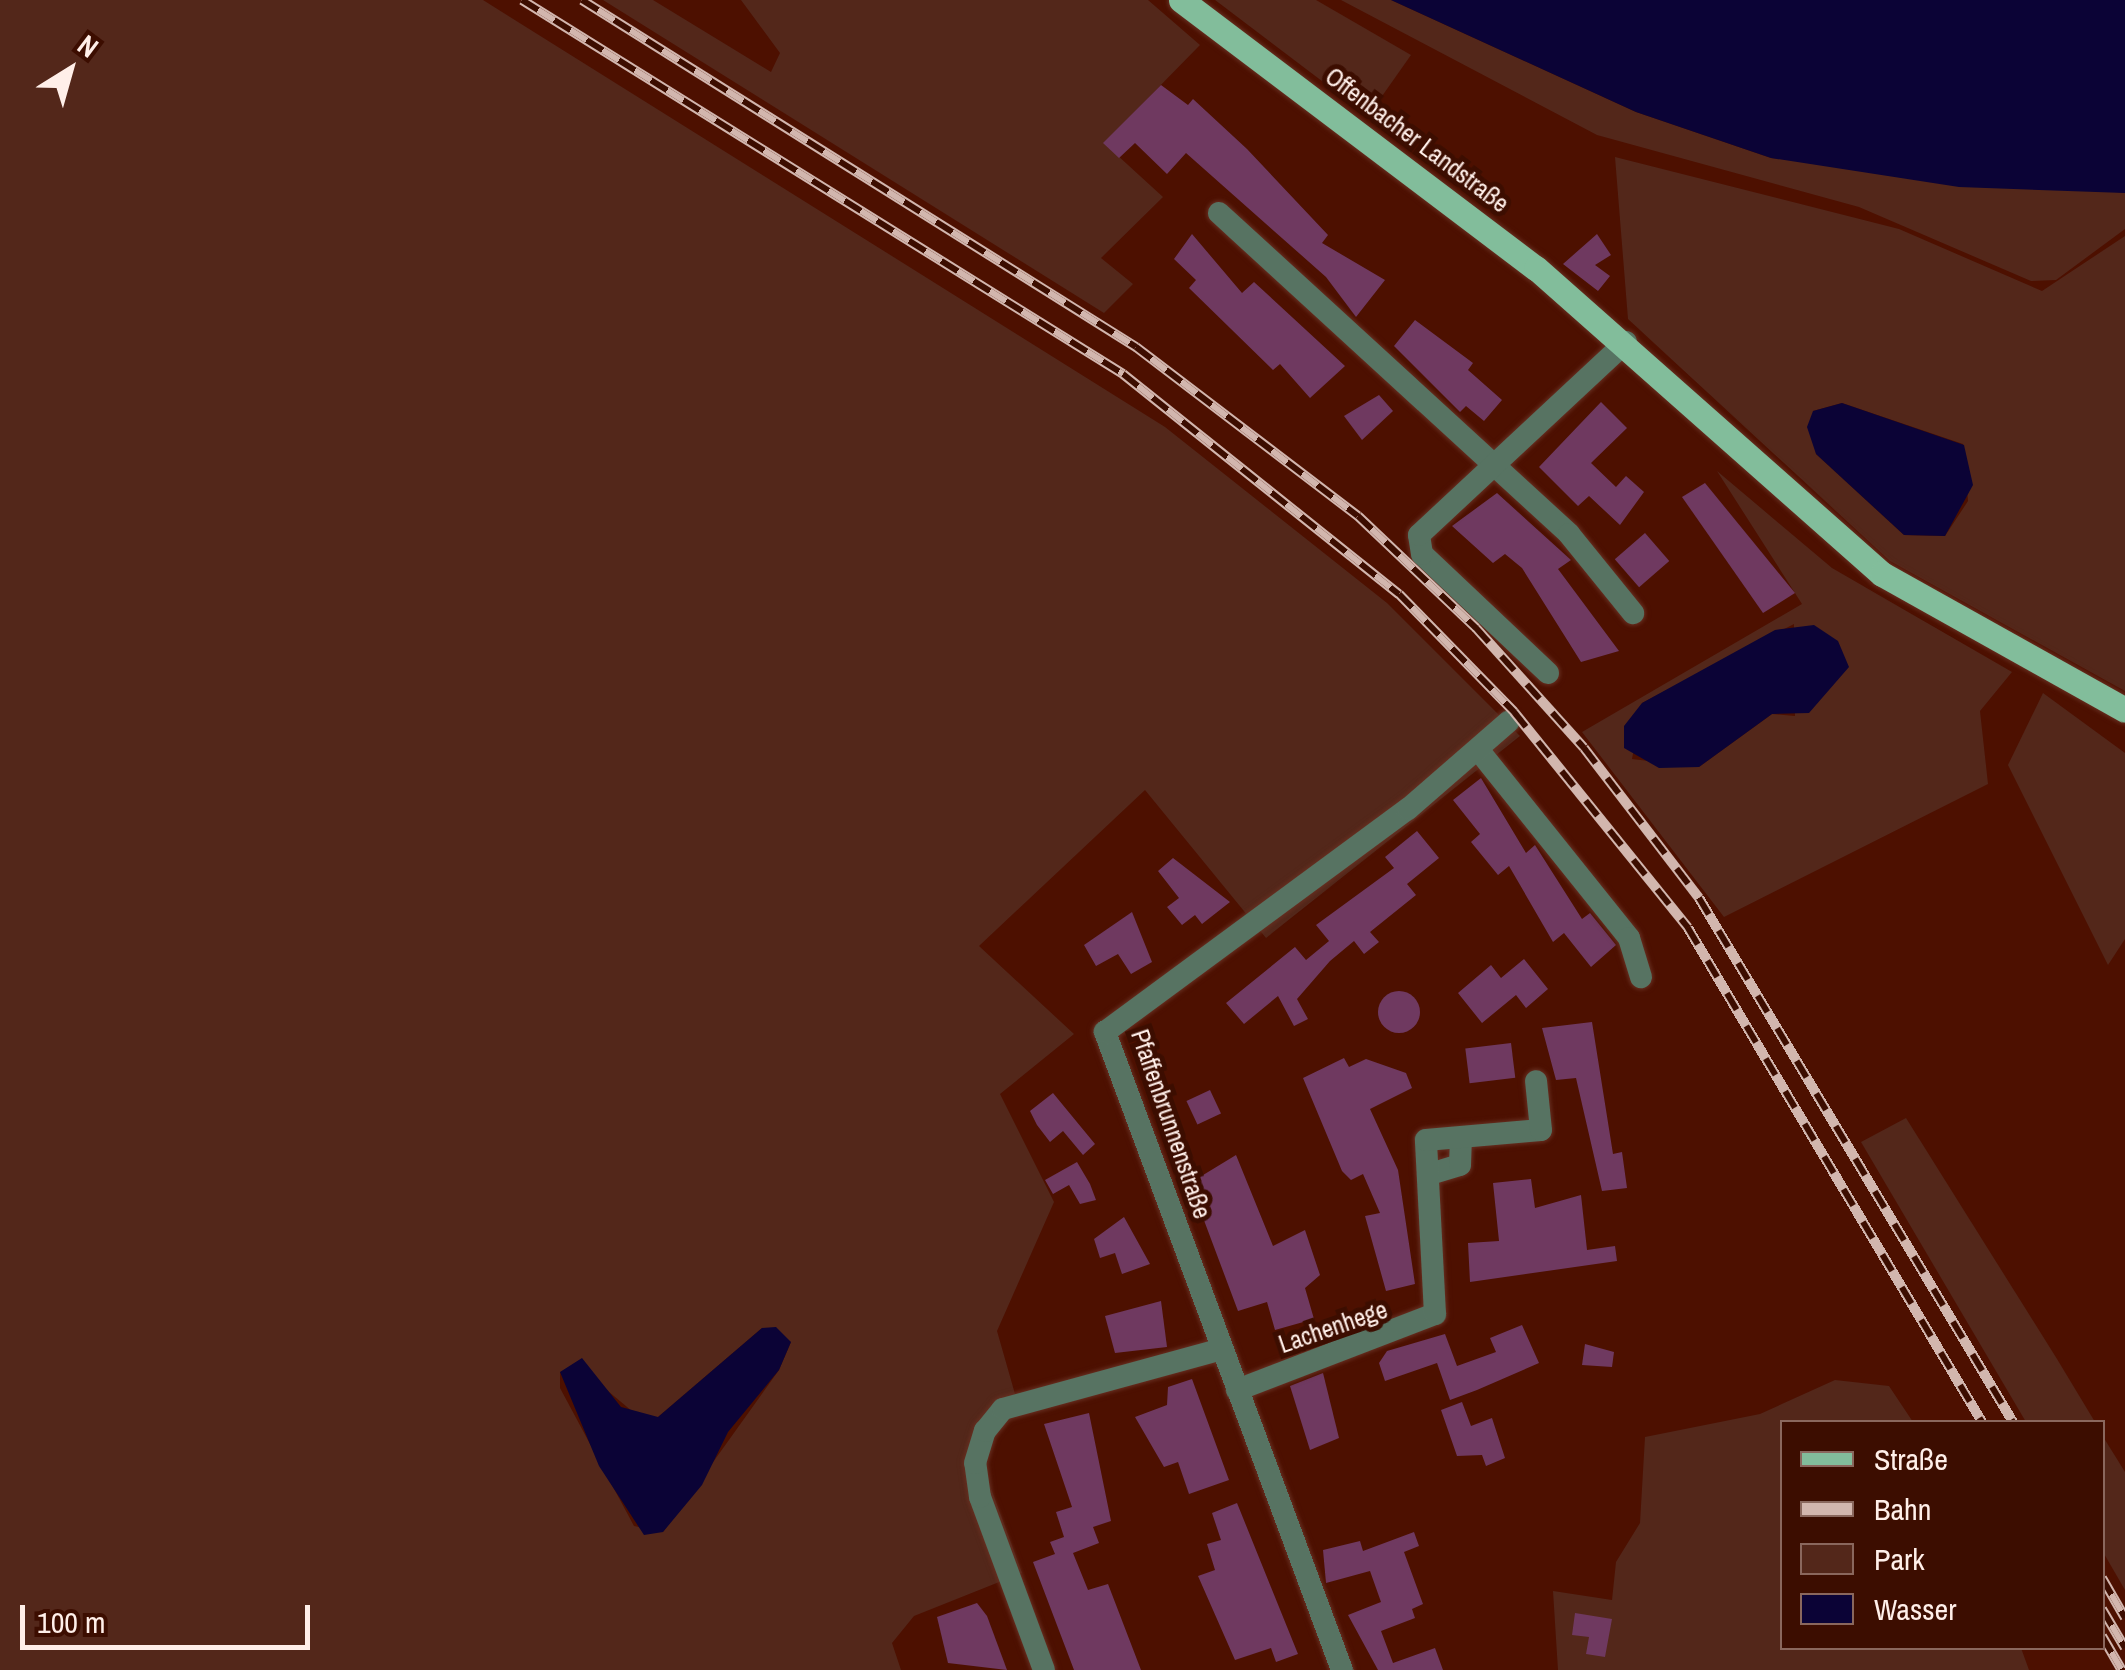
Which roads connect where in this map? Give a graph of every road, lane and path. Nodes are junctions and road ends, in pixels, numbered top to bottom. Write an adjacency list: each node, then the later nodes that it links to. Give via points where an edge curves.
1 (1182, 0): 3 (main road, Offenbacher Landstraße)
2 (1218, 213): 4 (street)
3 (1620, 337): 4 (street); 7 (main road, Offenbacher Landstraße, via 1882,574)
4 (1500, 469): 5 (street); 6 (street, via 1422,532 1418,547)
5 (1632, 612)
6 (1548, 672)
7 (2125, 710)
8 (1508, 722): 9 (street, Pfaffenbrunnenstraße)
9 (1480, 752): 10 (street, via 1628,938); 14 (street, Pfaffenbrunnenstraße, via 1105,1032)
10 (1641, 976)
11 (1536, 1081): 12 (street, via 1540,1130)
12 (1461, 1138): 13 (street, via 1460,1165); 13 (street, via 1426,1140)
13 (1430, 1174): 15 (street, Lachenhege, via 1440,1307 1422,1325)
14 (1222, 1349): 15 (street, Pfaffenbrunnenstraße); 16 (street, via 1003,1409 985,1431 980,1497)
15 (1238, 1390): 17 (street, Pfaffenbrunnenstraße)
16 (1044, 1670)
17 (1342, 1670)

